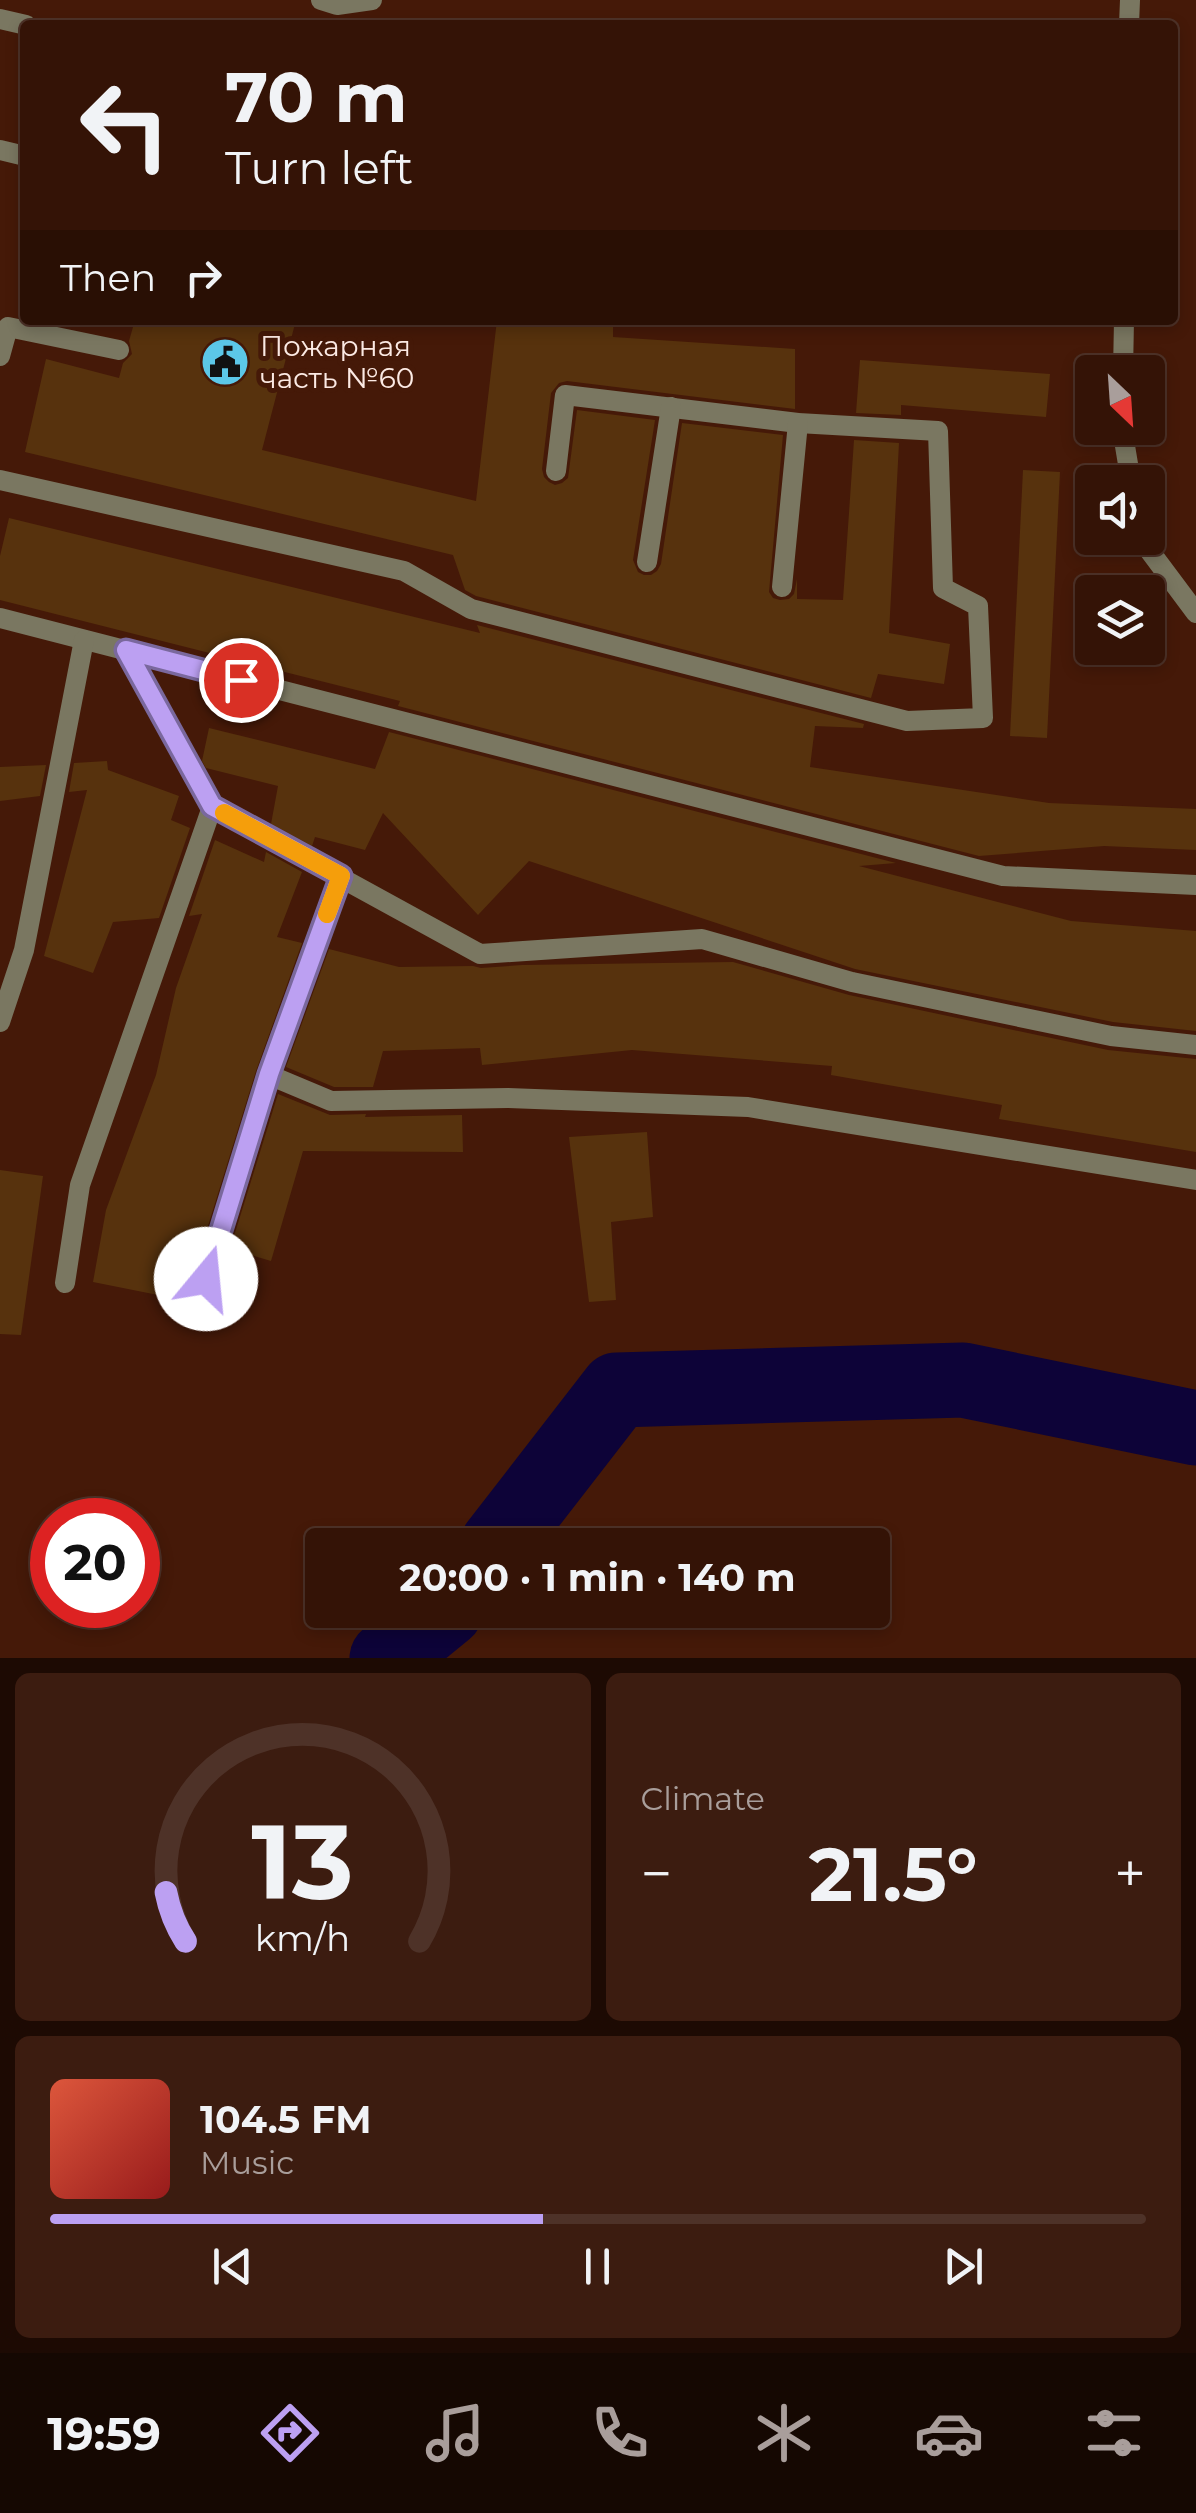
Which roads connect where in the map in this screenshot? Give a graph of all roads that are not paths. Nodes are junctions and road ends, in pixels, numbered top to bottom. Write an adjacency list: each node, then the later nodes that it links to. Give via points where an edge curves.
1 (321, 0): 2 (lane)
2 (372, 0)
3 (1124, 325): 5 (lane)
4 (119, 350): 6 (lane, via 8,326)
5 (1123, 355)
6 (0, 356)
7 (671, 407): 8 (lane); 9 (lane, via 565,395); 12 (lane)
8 (798, 422): 10 (lane, via 938,431 943,588 978,606 983,718 908,721 470,609 404,571); 13 (lane)
9 (556, 471)
10 (0, 480)
11 (1153, 555): 14 (lane)
12 (647, 562)
13 (782, 587)
14 (1196, 612)
15 (0, 618): 16 (lane)
16 (84, 640): 17 (lane); 21 (lane, via 24,950)
17 (126, 650): 18 (lane); 20 (lane, via 1003,876)
18 (212, 806): 19 (lane); 26 (lane, via 80,1184)
19 (341, 876): 22 (lane, via 480,954 702,939 852,982 1111,1036); 23 (lane)
20 (1196, 885)
21 (0, 1022)
22 (1196, 1045)
23 (269, 1074): 24 (lane, via 331,1101 508,1098 748,1107); 25 (lane)
24 (1196, 1180)
25 (206, 1279)
26 (65, 1283)

